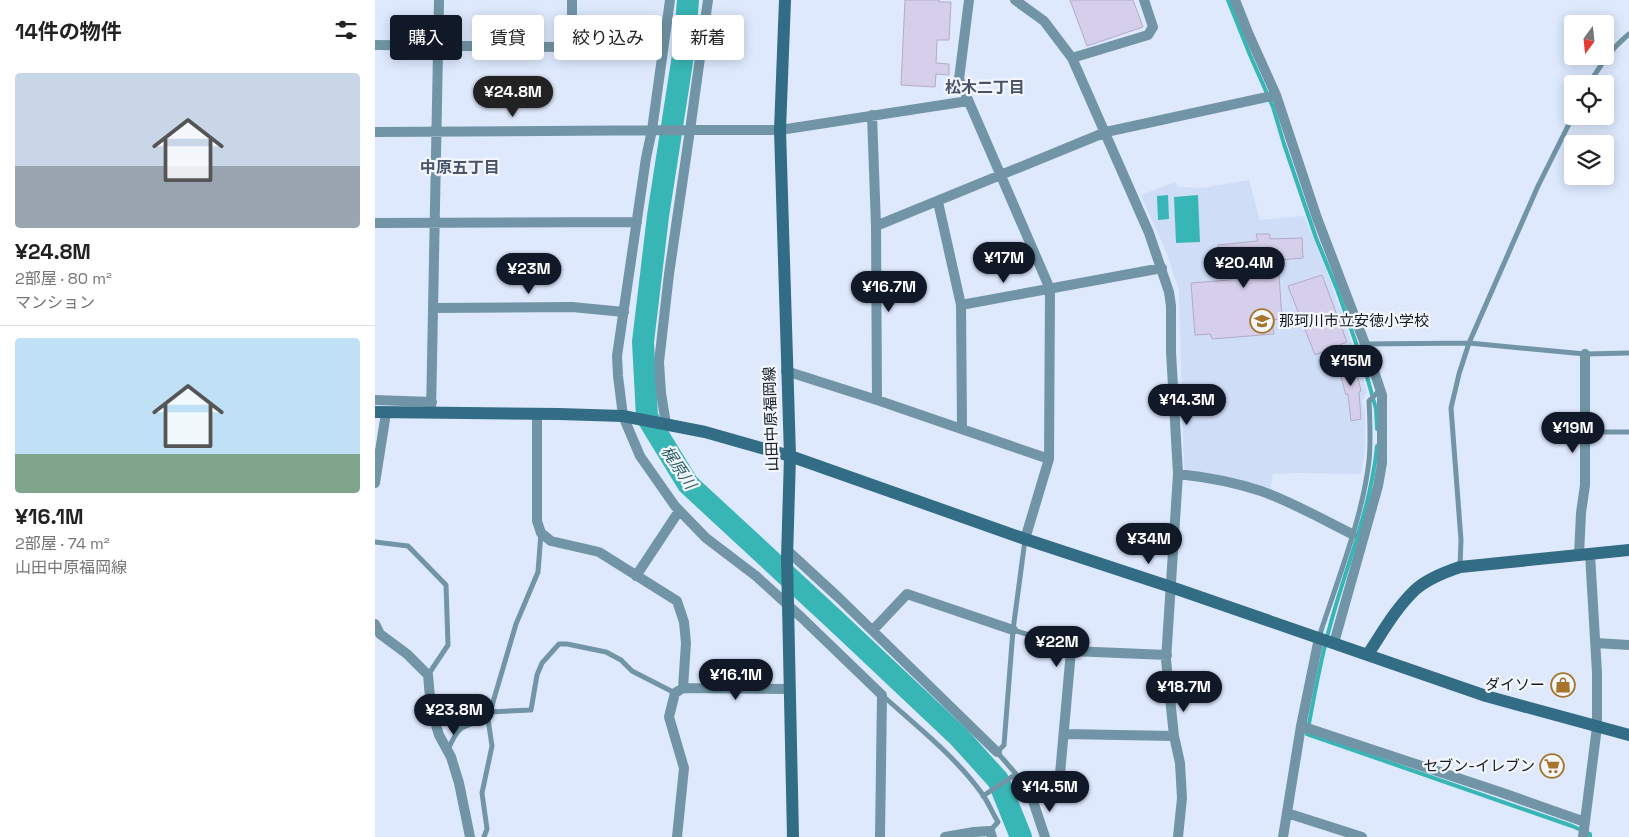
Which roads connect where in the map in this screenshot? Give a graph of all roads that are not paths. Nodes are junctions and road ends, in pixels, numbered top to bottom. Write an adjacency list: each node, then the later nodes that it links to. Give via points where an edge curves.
1 (439, 0): 10 (street)
2 (572, 0): 11 (street)
3 (670, 0): 17 (street)
4 (709, 0): 26 (street)
5 (785, 0): 27 (street, 山田中原福岡線)
6 (969, 0): 22 (street, via 959,80)
7 (1015, 0): 18 (street, via 1045,21)
8 (1144, 0): 18 (street, via 1153,27 1148,35)
9 (1235, 0): 21 (street)
10 (438, 15)
11 (572, 15)
12 (1629, 34): 20 (lane, via 1613,47)
13 (375, 45): 14 (street)
14 (390, 45)
15 (462, 46): 16 (street)
16 (554, 47)
17 (663, 48): 25 (street)
18 (1072, 58): 30 (street)
19 (437, 60): 28 (street)
20 (1594, 75)
21 (1276, 95): 30 (street); 43 (street, via 1317,218)
22 (968, 101): 23 (street); 31 (street)
23 (872, 115): 27 (street); 36 (street)
24 (1568, 125): 42 (lane)
25 (652, 130): 26 (street); 28 (street); 34 (street)
26 (690, 130): 27 (street); 54 (street, via 659,362)
27 (780, 130): 46 (street, 山田中原福岡線)
28 (437, 131): 29 (street); 33 (street)
29 (375, 132)
30 (1106, 132): 31 (street); 37 (street)
31 (1000, 174): 32 (street); 38 (street)
32 (938, 202): 36 (street); 39 (street)
33 (434, 222): 34 (street); 35 (street); 40 (street)
34 (637, 222): 41 (street)
35 (375, 223)
36 (876, 226): 49 (street)
37 (1161, 268): 38 (street); 60 (street, via 1171,306)
38 (1050, 289): 39 (street); 59 (street)
39 (961, 305): 55 (street)
40 (433, 308): 41 (street, via 572,307); 50 (street)
41 (624, 312): 53 (street, via 617,356)
42 (1469, 343): 43 (lane); 45 (lane); 70 (lane, via 1451,408)
43 (1365, 344): 47 (street)
44 (1629, 353): 45 (lane)
45 (1585, 354): 56 (street)
46 (786, 371): 49 (street); 58 (street, 山田中原福岡線)
47 (1380, 390): 64 (lane, via 1369,400 1369,463); 78 (street, via 1381,463 1378,486)
48 (375, 400): 50 (street)
49 (877, 400): 55 (street)
50 (432, 407): 51 (street); 52 (street)
51 (380, 412): 61 (street)
52 (537, 413): 53 (street); 63 (street, via 537,521)
53 (626, 416): 54 (street); 62 (street, via 640,456)
54 (664, 423): 58 (street)
55 (962, 429): 59 (street)
56 (1585, 432): 57 (lane); 68 (street, via 1585,485 1581,513)
57 (1629, 432)
58 (790, 456): 65 (street); 69 (street, 山田中原福岡線)
59 (1049, 459): 65 (street)
60 (1178, 474): 64 (street, via 1215,478 1260,491); 72 (street)
61 (375, 483)
62 (679, 510): 71 (street); 73 (street, via 706,538)
63 (541, 533): 71 (street, via 551,541 599,552); 88 (lane, via 538,572 516,624)
64 (1352, 534): 77 (lane)
65 (1025, 539): 72 (street); 76 (lane)
66 (375, 542): 84 (lane, via 408,546 446,585 448,646)
67 (1629, 550): 68 (street)
68 (1584, 554): 70 (street); 79 (street)
69 (788, 555): 73 (street, 山田中原福岡線); 75 (street)
70 (1461, 567): 82 (street, via 1441,574 1415,590)
71 (636, 576): 86 (street, via 677,601 686,643)
72 (1171, 587): 77 (street); 83 (street)
73 (789, 606): 85 (street, 山田中原福岡線); 87 (street)
74 (376, 627): 84 (street)
75 (873, 630): 76 (street, via 907,594); 96 (street)
76 (1013, 630): 81 (lane, via 1066,646); 96 (lane, via 1004,745)
77 (1319, 638): 78 (street); 90 (street)
78 (1334, 643): 82 (street)
79 (1596, 643): 80 (street); 91 (street)
80 (1629, 645)
81 (1071, 651): 83 (street); 92 (street)
82 (1368, 654): 91 (street, via 1486,696)
83 (1167, 655): 94 (street)
84 (428, 675): 95 (street, via 431,709 439,735)
85 (789, 689): 86 (street); 106 (street, 山田中原福岡線)
86 (679, 690): 88 (lane, via 633,671 606,652 559,644 537,675 531,710); 105 (street, via 669,717 684,768)
87 (882, 695): 98 (lane, via 937,744); 107 (street)
88 (490, 712): 89 (lane)
89 (488, 719): 95 (lane, via 468,724 455,733); 104 (lane, via 492,746 482,793 487,829)
90 (1301, 726): 100 (street); 101 (street)
91 (1597, 727): 93 (street); 101 (street)
92 (1064, 734): 94 (street); 99 (street, via 1060,774)
93 (1629, 735)
94 (1174, 736): 110 (street, via 1182,798)
95 (448, 750): 103 (street, via 459,783)
96 (997, 752): 97 (lane)
97 (1014, 775): 98 (lane); 99 (lane)
98 (985, 795): 102 (lane, via 998,822)
99 (1032, 798): 109 (street)
100 (1287, 813): 111 (street); 112 (street)
101 (1585, 822): 113 (street)
102 (991, 834): 108 (street, via 974,832)
103 (470, 837)
104 (484, 837)
105 (677, 837)
106 (793, 837)
107 (880, 837)
108 (945, 837)
109 (1045, 837)
110 (1178, 837)
111 (1283, 837)
112 (1362, 837)
113 (1583, 837)

